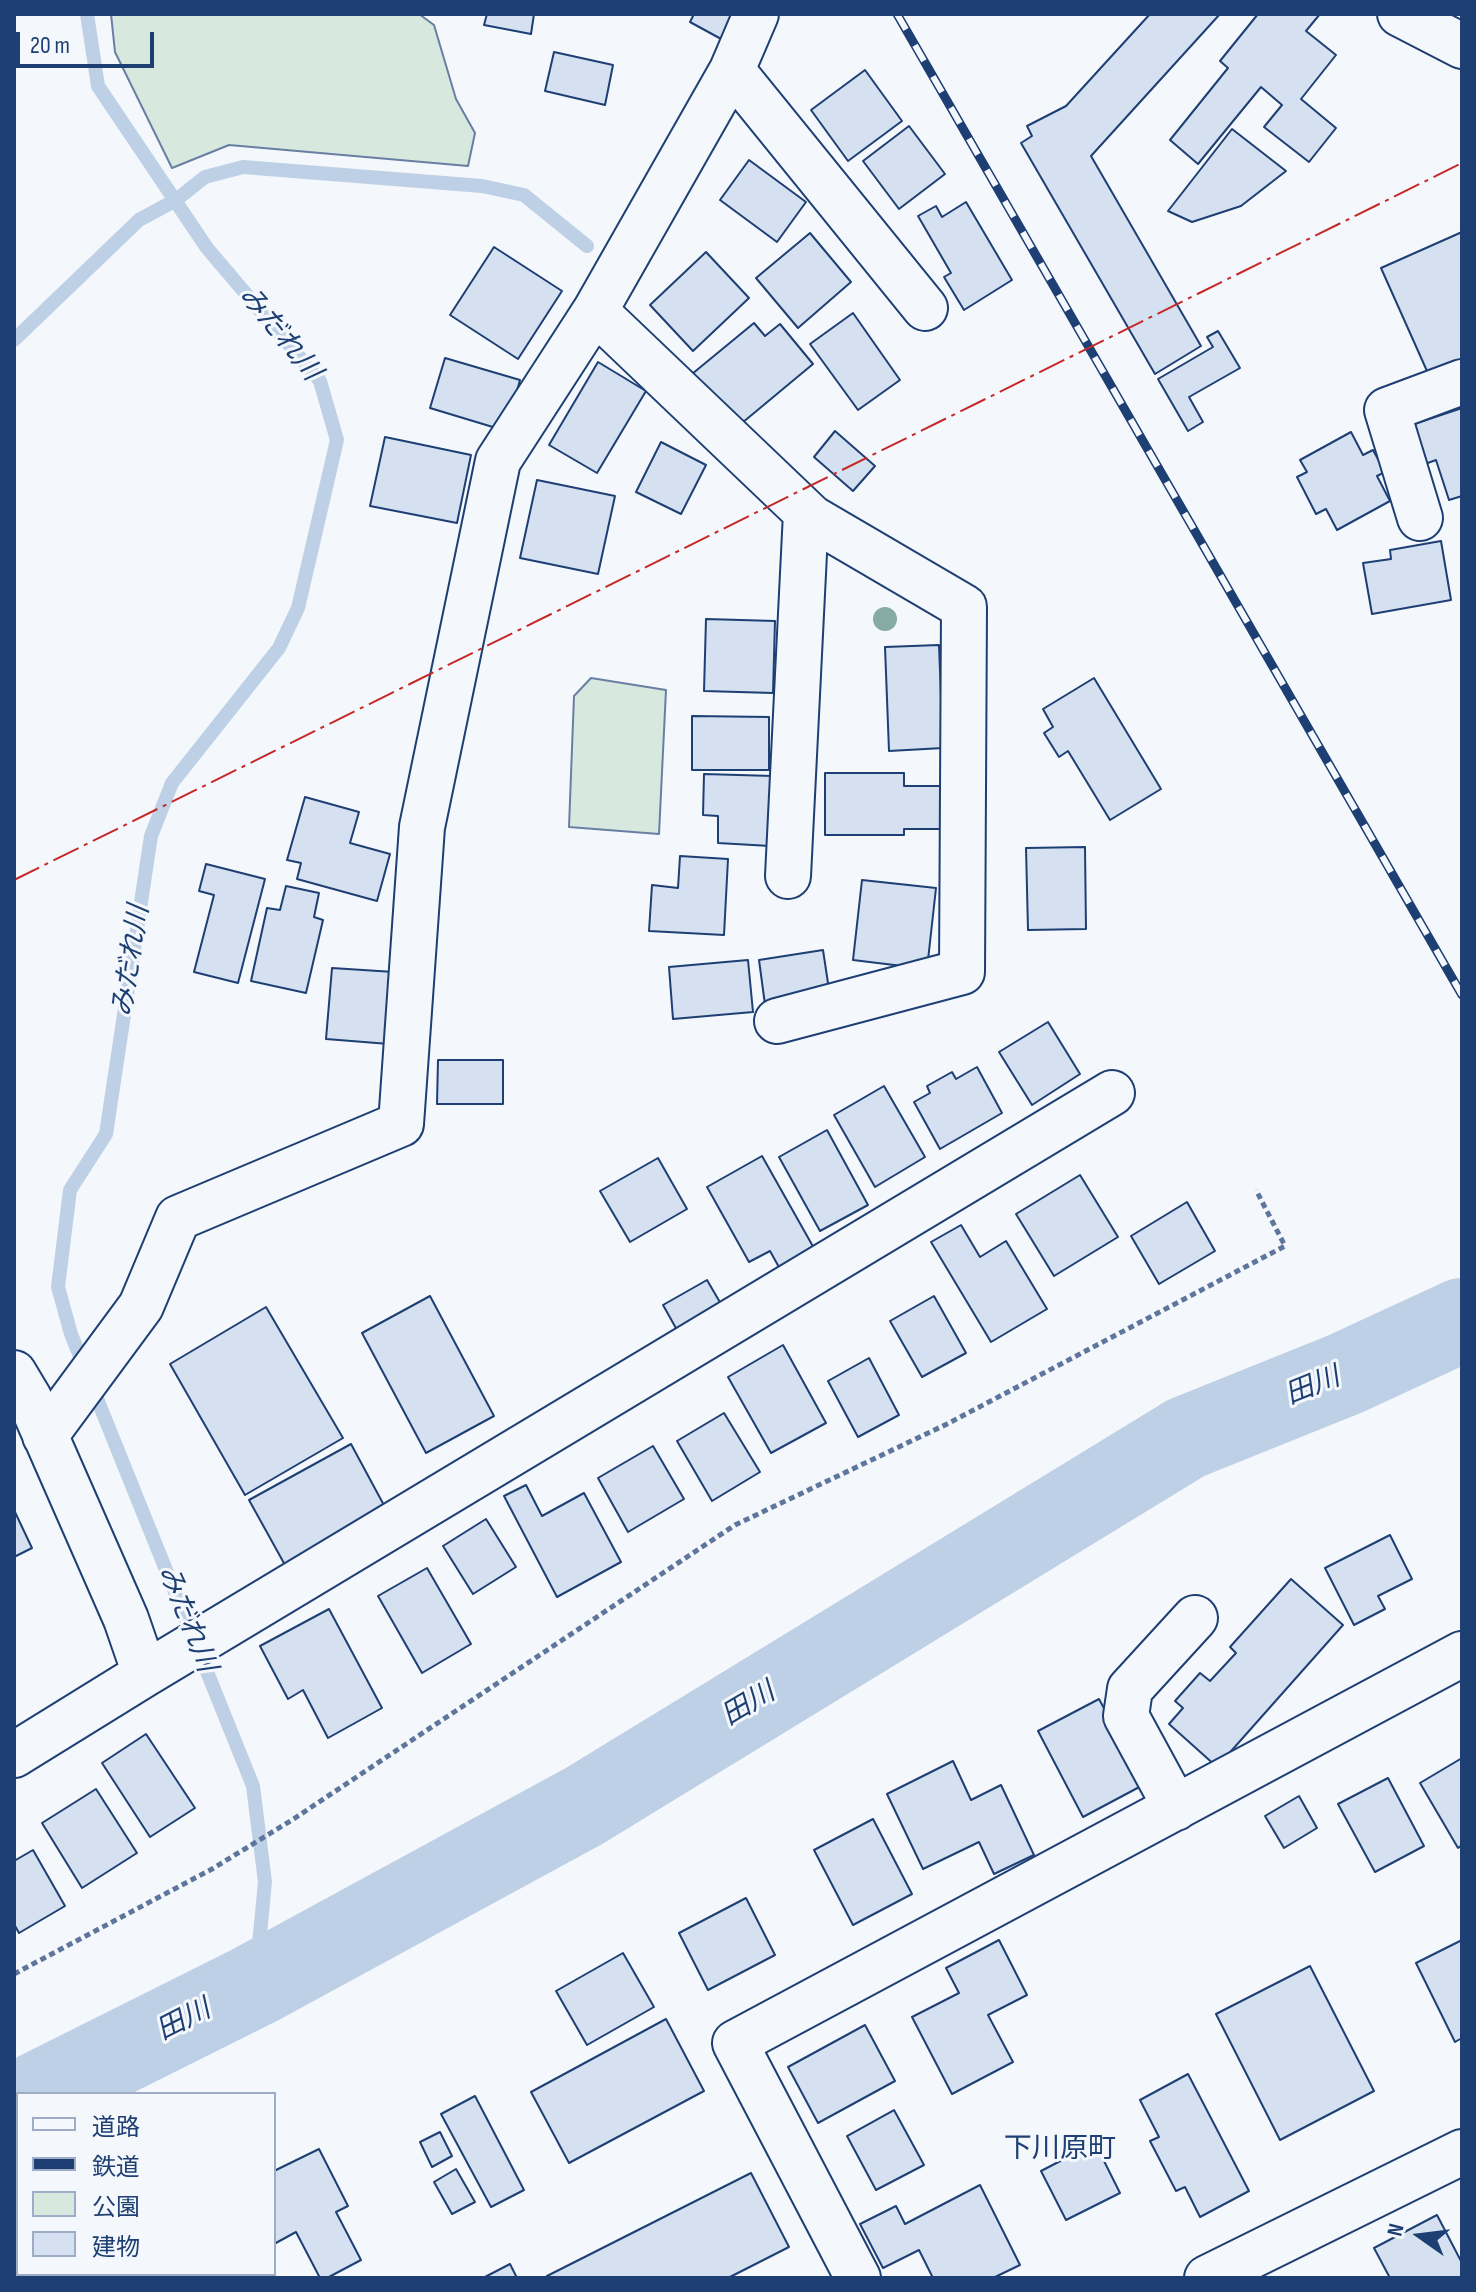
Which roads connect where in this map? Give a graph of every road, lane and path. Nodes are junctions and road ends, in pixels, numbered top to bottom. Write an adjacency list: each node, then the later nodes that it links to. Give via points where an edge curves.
1 (756, 14): 4 (street)
2 (1400, 14): 3 (street)
3 (1462, 46)
4 (732, 70): 5 (street); 6 (street)
5 (925, 308)
6 (595, 311): 8 (street); 14 (street, via 498,461 422,827 401,1124 178,1218 141,1306 112,1348)
7 (1462, 382): 9 (street, via 1387,410)
8 (806, 513): 10 (street); 11 (street, via 964,607 962,972)
9 (1420, 518)
10 (788, 876)
11 (777, 1021)
12 (1112, 1093): 17 (street)
13 (1256, 1190): 20 (path, via 1285,1246 947,1424 735,1525 292,1820 212,1869)
14 (34, 1403): 17 (street)
15 (1195, 1618): 19 (street, via 1130,1689 1126,1716)
16 (1462, 1654): 19 (street)
17 (145, 1674): 18 (street)
18 (14, 1755)
19 (1176, 1808): 22 (street, via 735,2043)
20 (14, 1974)
21 (1462, 2152): 23 (street)
22 (858, 2278)
23 (1207, 2278)

